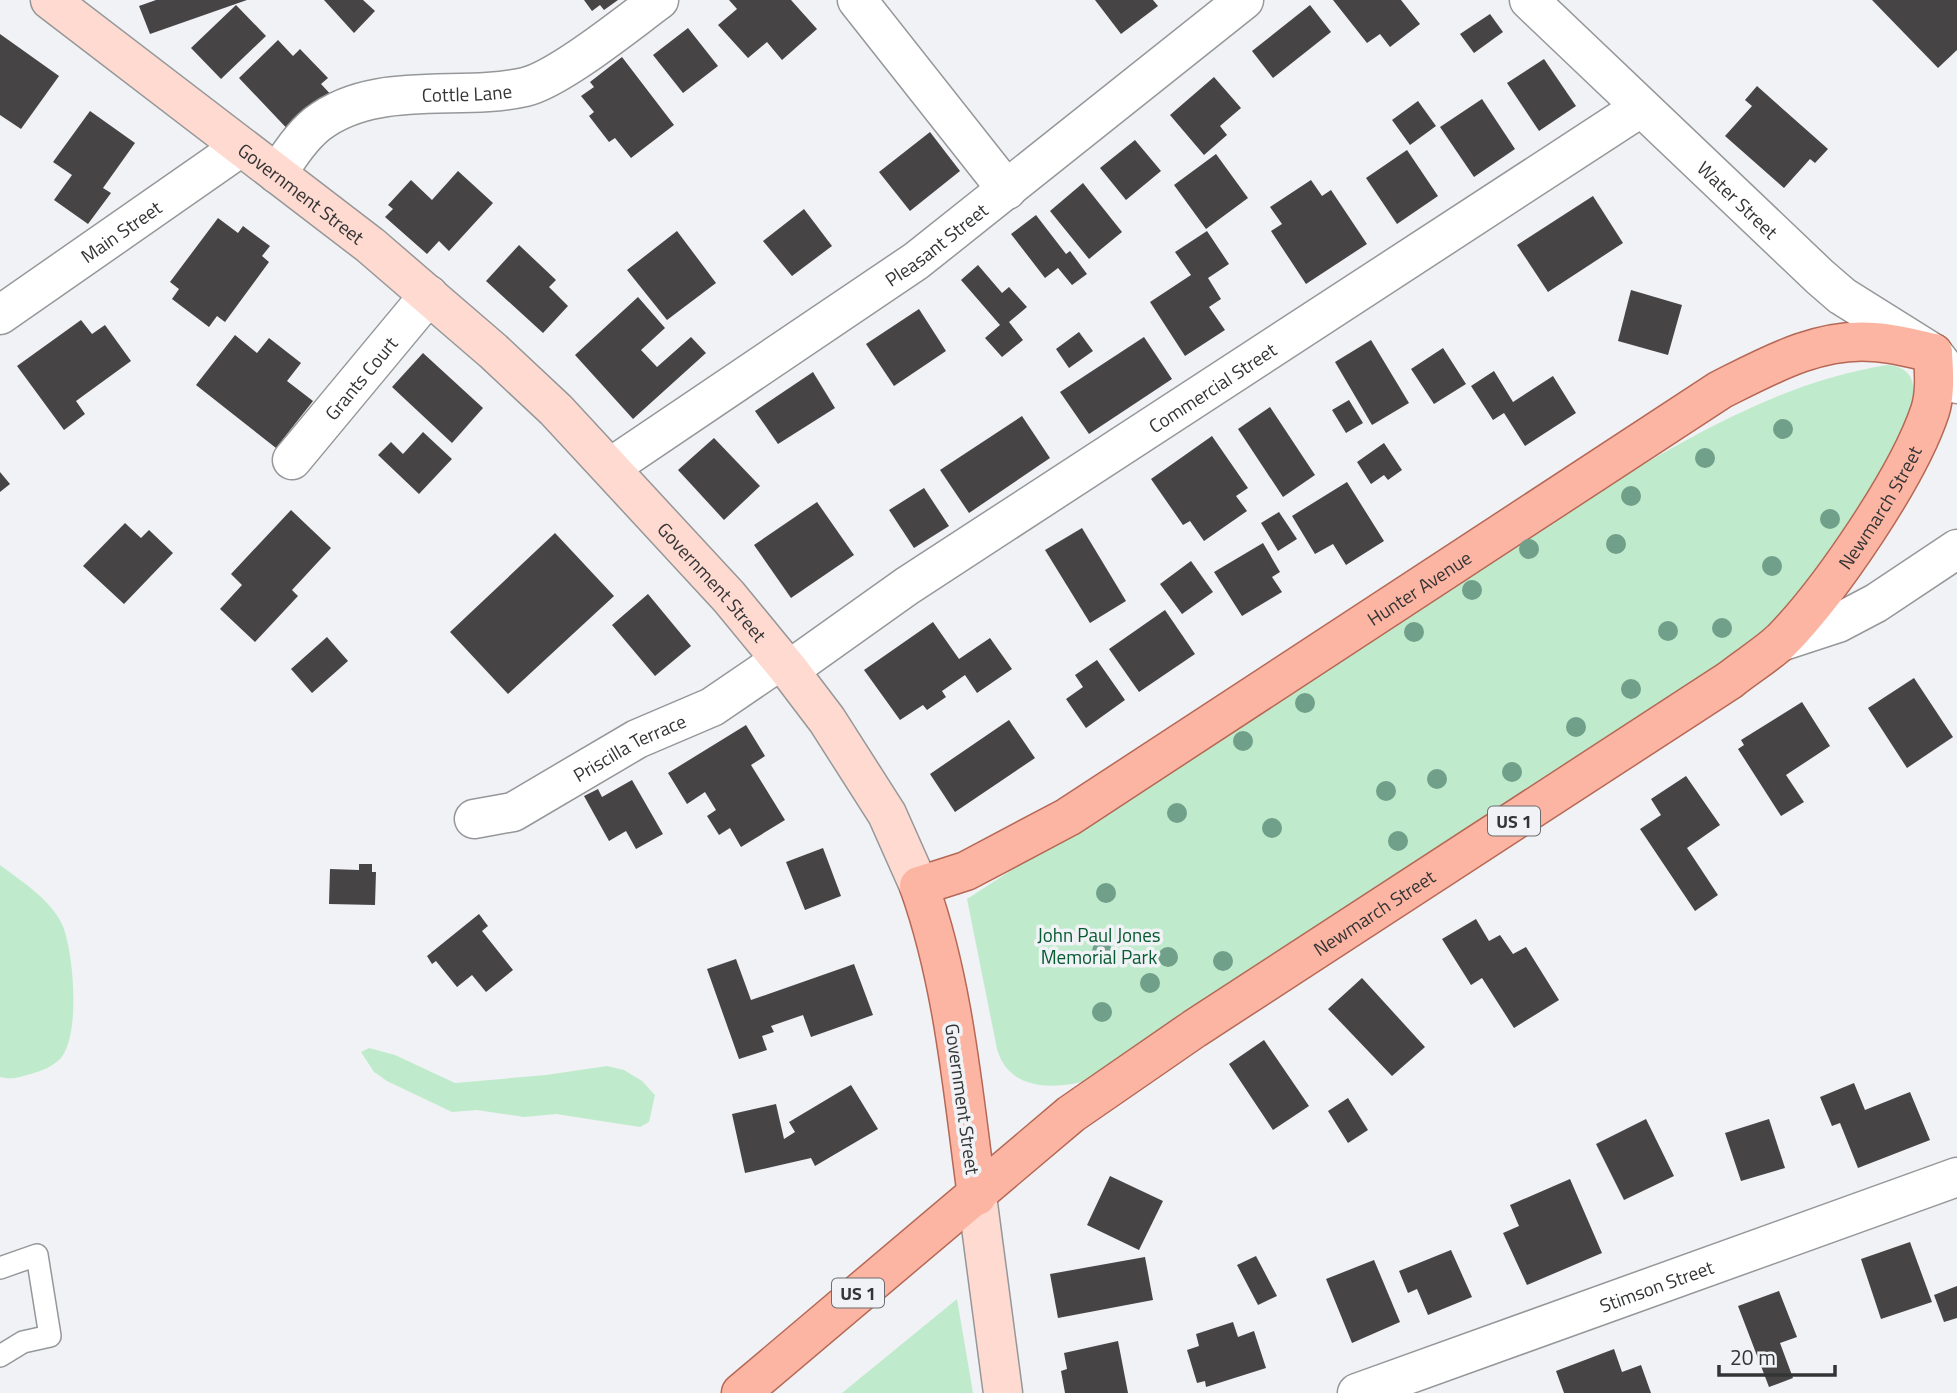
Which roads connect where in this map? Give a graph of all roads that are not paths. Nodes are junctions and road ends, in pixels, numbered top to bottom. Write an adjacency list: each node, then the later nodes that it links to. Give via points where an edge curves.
1 (659, 0): 8 (street, Cottle Lane, via 527,86 371,101 335,113 306,135)
2 (857, 0): 9 (street)
3 (1244, 0): 9 (street, Pleasant Street)
4 (1529, 0): 6 (street, Water Street)
5 (53, 1): 7 (street, Government Street)
6 (1640, 108): 12 (street, Water Street, via 1835,289); 18 (street, Commercial Street)
7 (241, 147): 8 (street, Government Street); 11 (street, Main Street)
8 (277, 174): 10 (street, Government Street)
9 (1007, 190): 15 (street, Pleasant Street, via 916,261)
10 (429, 295): 14 (street, Grants Court); 15 (street, Government Street, via 556,410)
11 (0, 315)
12 (1945, 343): 13 (street, Water Street); 17 (main road, Newmarch Street / US 1, via 1930,410 1915,446 1867,526); 20 (main road, Hunter Avenue, via 1833,343 1783,358 1720,390 1068,817 966,871)
13 (1957, 384)
14 (292, 460)
15 (611, 467): 18 (street, Government Street)
16 (1957, 549): 17 (street, Newmarch Street, via 1838,623)
17 (1780, 642): 22 (main road, Newmarch Street / US 1, via 1730,680 1147,1061 1071,1114)
18 (785, 665): 19 (street, Priscilla Terrace, via 712,707 637,739 513,813); 20 (street, Government Street, via 827,720 887,814)
19 (474, 819)
20 (919, 886): 22 (main road, Government Street, via 947,995)
21 (1957, 1177): 27 (street, Stimson Street)
22 (977, 1196): 25 (main road, US 1); 26 (street, Government Street)
23 (0, 1268): 24 (lane, via 37,1255 50,1336 23,1342)
24 (0, 1356)
25 (741, 1393)
26 (1003, 1393)
27 (1357, 1393)

